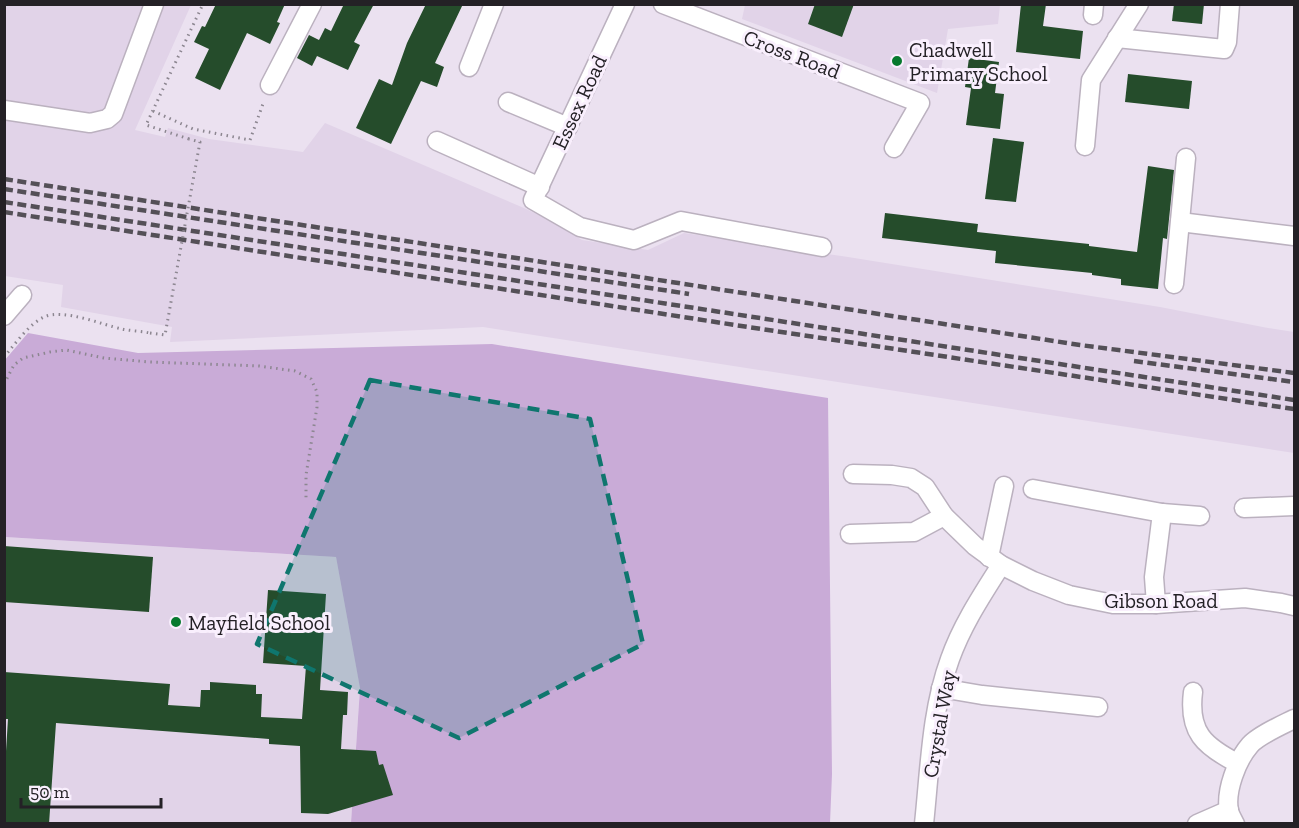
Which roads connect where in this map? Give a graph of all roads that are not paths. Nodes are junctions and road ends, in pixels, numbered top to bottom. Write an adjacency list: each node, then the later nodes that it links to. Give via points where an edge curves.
1 (154, 4): 12 (street, via 113,114 107,119 90,123)
2 (312, 4): 10 (street)
3 (494, 4): 9 (street)
4 (625, 4): 13 (street, Essex Road)
5 (663, 4): 16 (street, Cross Road, via 920,103)
6 (1139, 4): 8 (street)
7 (1230, 4): 8 (street, via 1224,49)
8 (1117, 38): 15 (street, via 1091,80)
9 (469, 67)
10 (270, 85)
11 (508, 102): 13 (street)
12 (4, 110)
13 (567, 127): 18 (street, Essex Road)
14 (437, 141): 18 (street)
15 (1085, 146)
16 (894, 148)
17 (1186, 158): 19 (street)
18 (537, 193): 21 (street, via 580,227 634,240 681,221)
19 (1180, 222): 20 (street); 22 (street)
20 (1294, 236)
21 (822, 248)
22 (1174, 284)
23 (22, 295): 24 (street)
24 (4, 316)
25 (853, 474): 31 (street, Gibson Road, via 911,478 925,487)
26 (1004, 486): 34 (street)
27 (1033, 489): 30 (street)
28 (1294, 506): 29 (street)
29 (1244, 508)
30 (1162, 513): 32 (street); 35 (street, via 1154,577)
31 (944, 516): 33 (street, via 914,532); 34 (street, Gibson Road)
32 (1200, 516)
33 (850, 534)
34 (995, 561): 35 (street, Gibson Road, via 1069,595 1113,604); 37 (street, Crystal Way)
35 (1156, 604): 36 (street, Gibson Road, via 1245,598)
36 (1294, 606)
37 (941, 688): 39 (street); 43 (street, Crystal Way)
38 (1193, 692): 41 (street, via 1192,720 1198,732 1209,746)
39 (1098, 707)
40 (1294, 719): 41 (street, via 1251,744)
41 (1237, 763): 42 (street, via 1229,788)
42 (1232, 817): 44 (street)
43 (924, 824)
44 (1197, 824)

